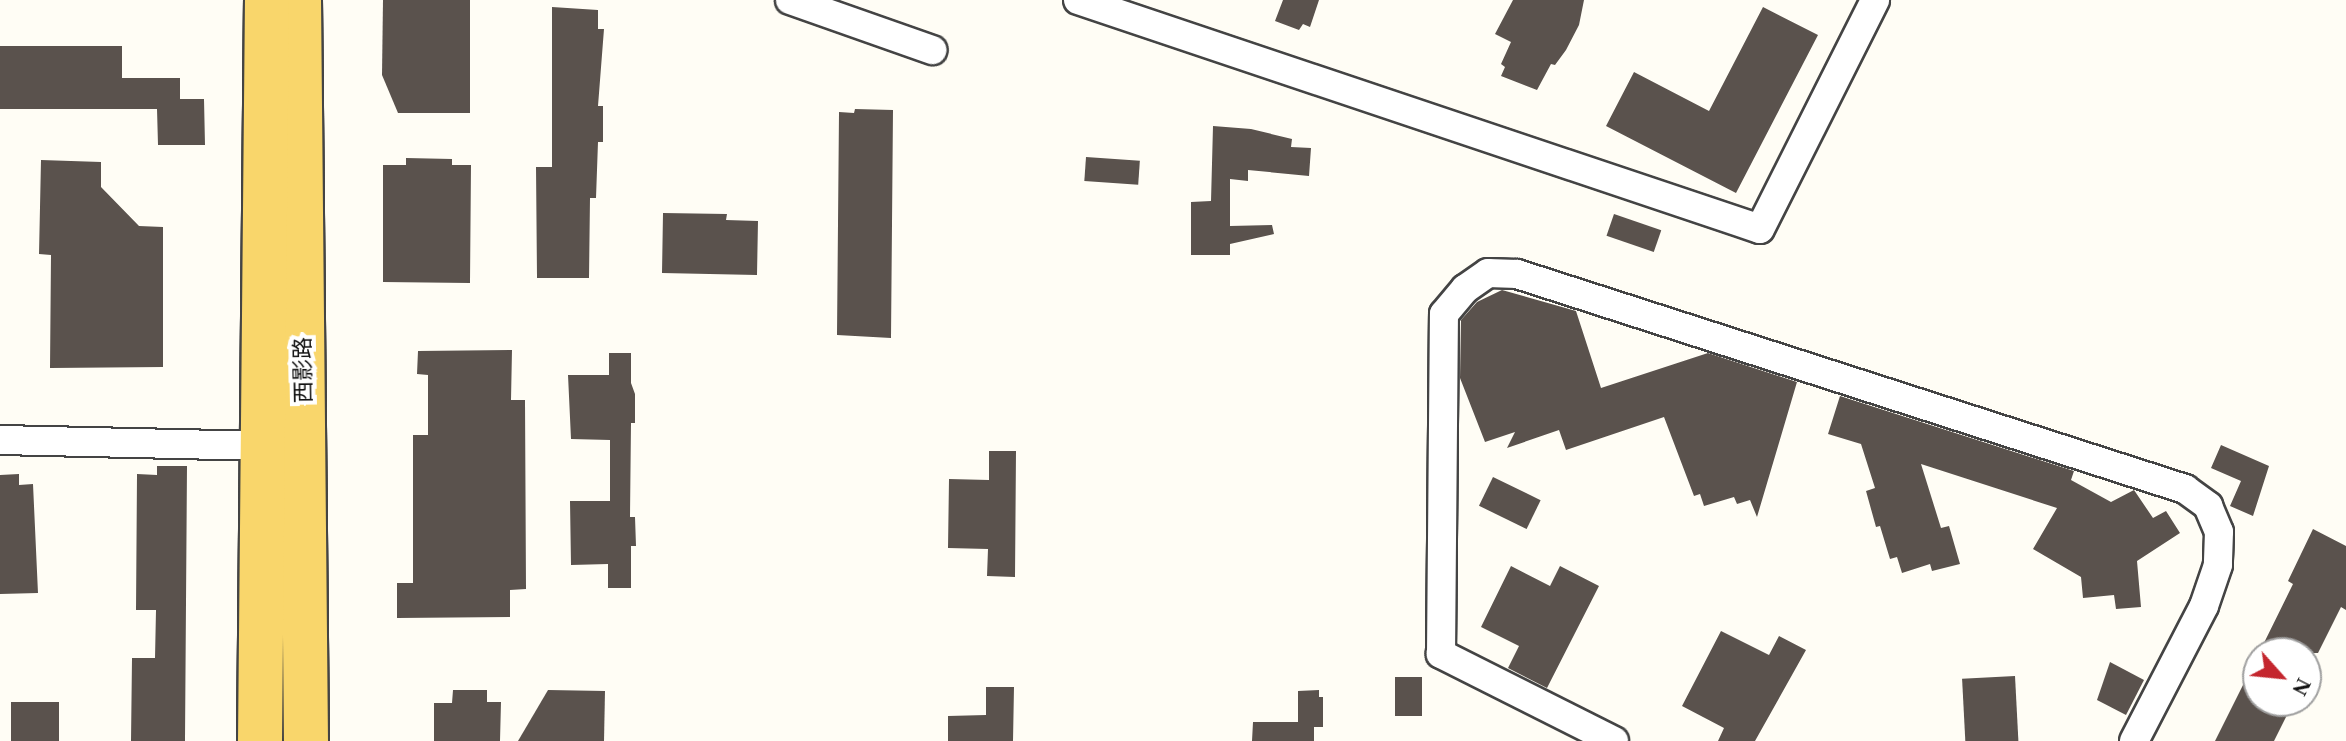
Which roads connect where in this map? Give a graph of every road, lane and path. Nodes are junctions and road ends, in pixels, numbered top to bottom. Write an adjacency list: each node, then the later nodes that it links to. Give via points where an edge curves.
1 (267, 0): 8 (main road, 西影路)
2 (299, 0): 10 (main road, 西影路)
3 (790, 0): 6 (street)
4 (1078, 0): 5 (street, via 1760,229)
5 (1875, 0)
6 (932, 50)
7 (0, 440): 8 (street)
8 (263, 446): 9 (main road, 西影路)
9 (260, 741)
10 (306, 741)
11 (1614, 741): 12 (street, via 1441,654 1444,314 1488,273 1517,274 2185,489 2208,506 2219,532 2218,565 2204,606)
12 (2134, 741)

